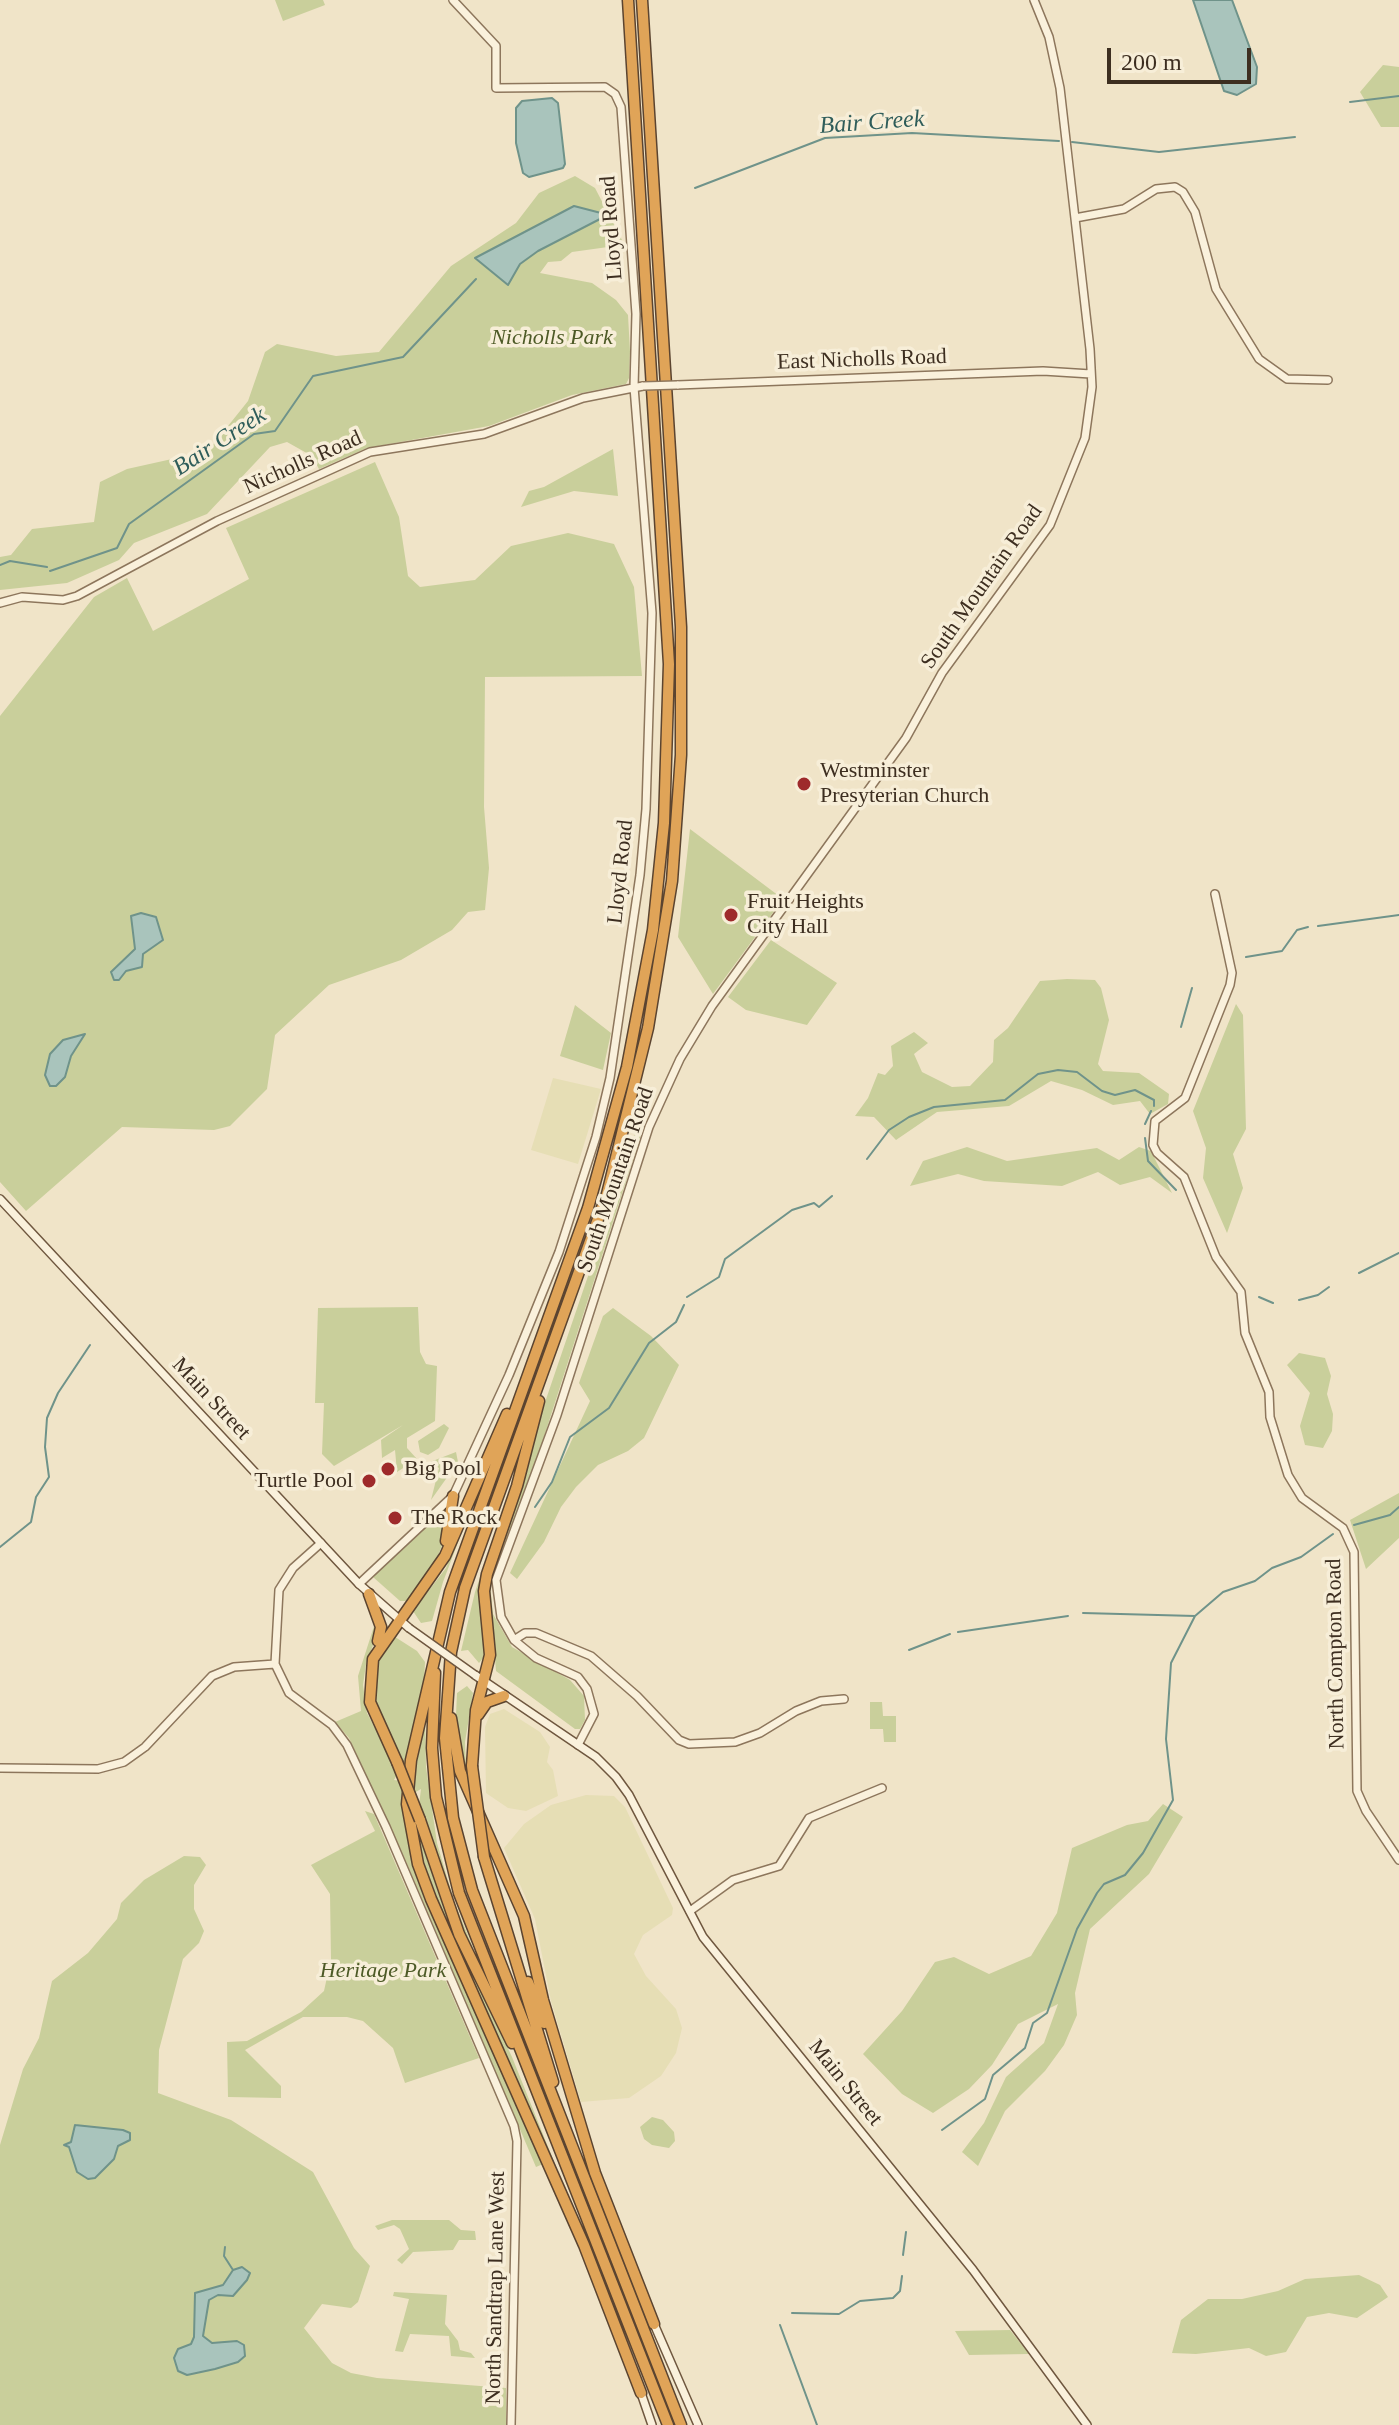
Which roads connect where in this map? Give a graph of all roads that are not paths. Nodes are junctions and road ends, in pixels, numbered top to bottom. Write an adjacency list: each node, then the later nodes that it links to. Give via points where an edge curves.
1 (453, 0): 8 (street, Lloyd Road, via 496,46 496,88 595,86 615,94 621,107 631,230)
2 (628, 0): 13 (highway, via 668,635 664,823 653,930 627,1067 588,1208)
3 (642, 0): 12 (highway, via 681,627 680,787 667,920 639,1072 607,1194)
4 (1034, 0): 5 (street, South Mountain Road, via 1058,73)
5 (1075, 218): 6 (street, South Mountain Road); 7 (street, via 1124,209 1156,189 1175,187 1183,192 1195,212 1221,301 1259,359 1287,379)
6 (1091, 374): 8 (street, East Nicholls Road, bridge, via 1043,371); 22 (street, South Mountain Road, via 1085,438 1050,525 942,673 906,738 712,1006 662,1097 557,1415 499,1571 497,1600)
7 (1328, 380)
8 (638, 386): 9 (street, Nicholls Road, via 583,398 484,434 364,454 217,521 73,598 22,597); 14 (street, Lloyd Road, via 652,613 649,754 640,875 616,1046 596,1137 559,1252)
9 (0, 603)
10 (1215, 894): 32 (street, North Compton Road, via 1230,985 1185,1098 1155,1121 1153,1145 1184,1177 1216,1257 1241,1292 1245,1333 1269,1392 1270,1417 1288,1475 1302,1498 1343,1528 1354,1552 1357,1791)
11 (0, 1199): 15 (street, Main Street)
12 (562, 1322): 21 (highway, via 471,1570); 25 (highway, via 487,1574 484,1591 491,1640)
13 (544, 1331): 16 (highway); 19 (highway)
14 (453, 1496): 16 (highway); 17 (street, Lloyd Road)
15 (321, 1543): 17 (street, Main Street); 24 (street, via 293,1568 279,1590)
16 (441, 1561): 20 (highway)
17 (359, 1584): 18 (street, Main Street)
18 (369, 1594): 20 (street, Main Street); 23 (highway, via 381,1627)
19 (443, 1619): 36 (highway, via 432,1725 440,1819 459,1893); 39 (highway, via 409,1775 408,1814 418,1864 584,2245)
20 (399, 1620): 23 (highway); 25 (street, Main Street, bridge)
21 (455, 1632): 35 (highway, via 451,1713 460,1771 524,1916); 37 (highway, via 445,1738 455,1828 472,1890)
22 (514, 1640): 27 (street, via 536,1633 591,1656 689,1744 735,1742 821,1701); 29 (street, via 536,1658 578,1677 587,1689 594,1714)
23 (374, 1656): 36 (highway, bridge, via 370,1702 420,1820 459,1934)
24 (275, 1664): 30 (street, via 234,1667 212,1676 135,1756 98,1769); 41 (street, North Sandtrap Lane West, via 289,1693 340,1734 514,2126)
25 (479, 1679): 26 (street); 28 (highway)
26 (504, 1696): 28 (highway, via 481,1708); 29 (street)
27 (844, 1699)
28 (474, 1725): 33 (highway, bridge, via 472,1766)
29 (578, 1745): 34 (street, Main Street, via 629,1795)
30 (0, 1768)
31 (882, 1788): 34 (street, via 817,1813 798,1830 779,1866 733,1880)
32 (1399, 1860)
33 (496, 1903): 35 (highway); 37 (highway)
34 (690, 1911): 45 (street, Main Street, via 712,1948 973,2270)
35 (562, 2065): 38 (highway, via 600,2186)
36 (528, 2069): 42 (highway)
37 (565, 2130): 43 (highway)
38 (654, 2324): 44 (street)
39 (641, 2393): 40 (street)
40 (651, 2423)
41 (511, 2425)
42 (668, 2425)
43 (681, 2425)
44 (698, 2425)
45 (1087, 2425)

